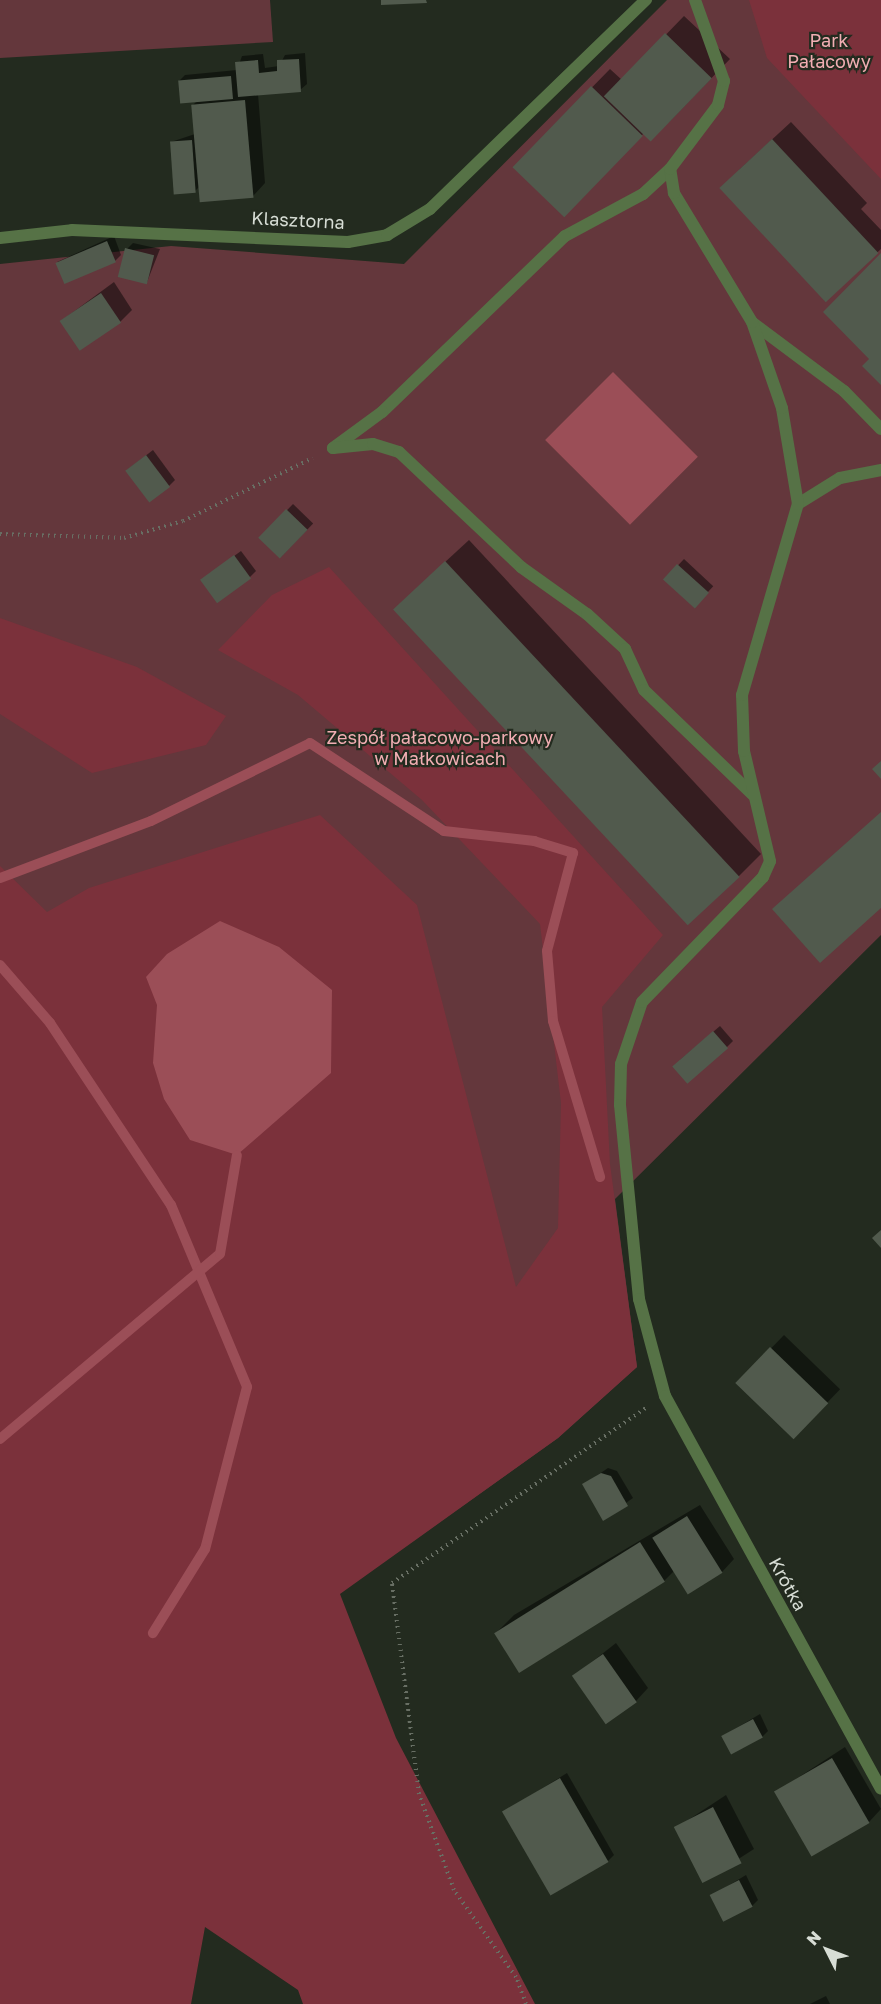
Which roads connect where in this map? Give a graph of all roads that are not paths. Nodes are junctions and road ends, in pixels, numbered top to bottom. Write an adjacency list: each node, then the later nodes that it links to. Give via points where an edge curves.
1 (646, 0): 4 (street, Klasztorna, via 430,209 387,235 348,242 72,230)
2 (696, 0): 3 (street, via 724,81 718,105)
3 (670, 169): 5 (street, via 674,193); 9 (street, via 643,195 565,236 382,412 333,448 373,444 399,452 521,567 587,614 625,649 644,690)
4 (0, 238)
5 (752, 322): 6 (street, via 844,391); 8 (street, via 782,408)
6 (881, 429)
7 (881, 470): 8 (street, via 840,478)
8 (798, 504): 9 (street, via 742,695)
9 (753, 795): 10 (street, Krótka, via 770,845 770,861 763,877 642,1002 628,1034 620,1105 639,1299 665,1396)
10 (881, 1789)

